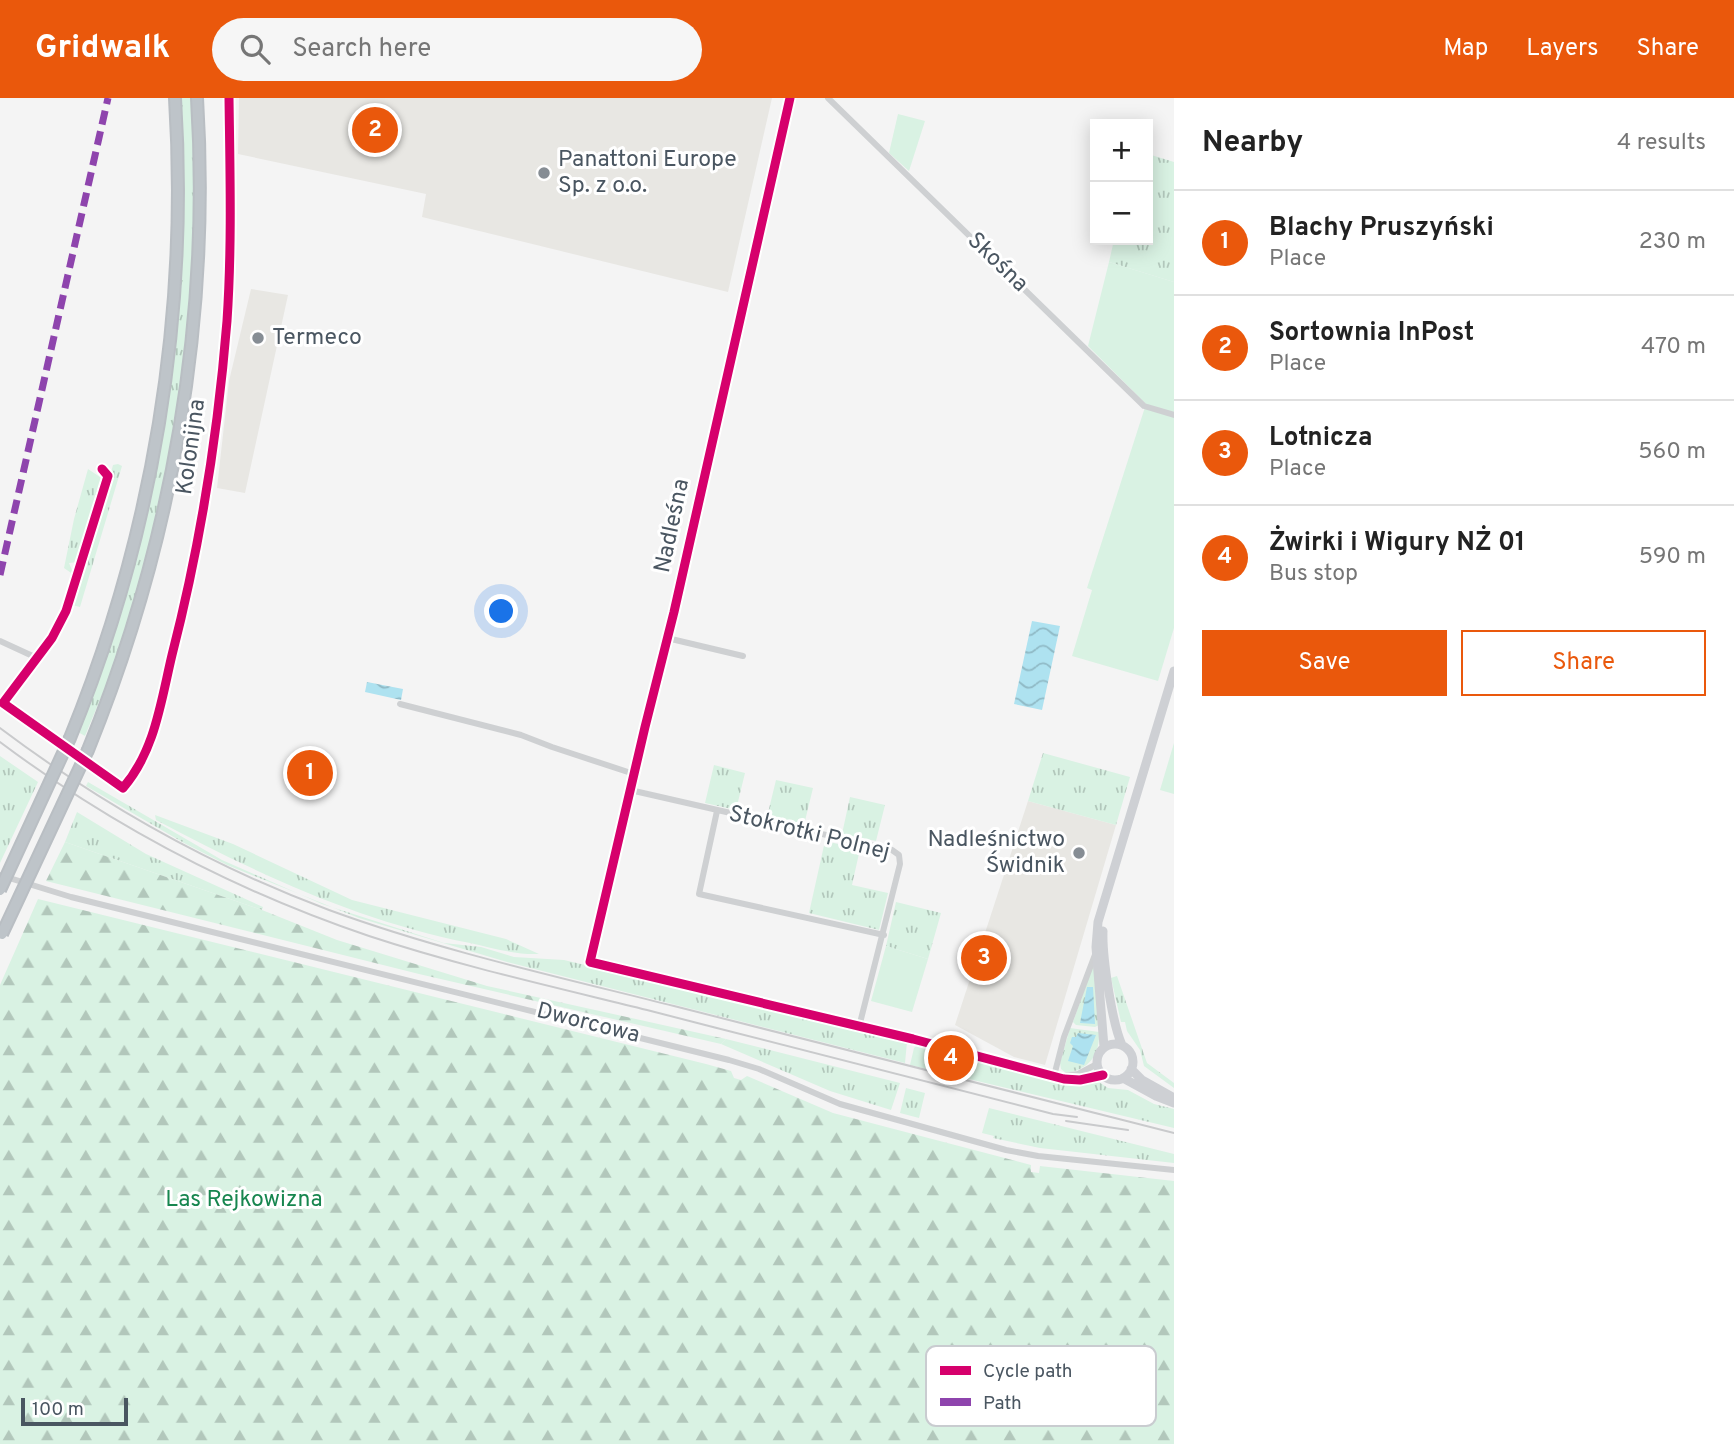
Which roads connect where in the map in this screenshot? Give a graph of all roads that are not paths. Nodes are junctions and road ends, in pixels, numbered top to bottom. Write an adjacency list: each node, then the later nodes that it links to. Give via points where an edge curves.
1 (175, 98): 20 (highway, bridge, via 177,252 170,345 142,513 94,676)
2 (197, 98): 22 (highway, bridge, via 198,273 180,432 164,512 113,687)
3 (229, 98): 13 (street, Kolonijna, via 227,320 209,474 179,629 152,735 141,763 123,788)
4 (790, 98): 8 (street, Nadleśna)
5 (828, 98): 6 (street, Skośna, via 1144,406)
6 (1174, 415)
7 (103, 469): 11 (street, via 108,476 73,593)
8 (667, 638): 10 (street); 15 (street, Nadleśna)
9 (0, 641): 11 (street)
10 (743, 656)
11 (37, 658): 13 (street)
12 (1174, 671): 19 (main road)
13 (2, 702)
14 (400, 704): 15 (street, via 521,735)
15 (634, 774): 16 (street, Nadleśna)
16 (630, 790): 17 (street, Stokrotki Polnej); 24 (street, Nadleśna, via 590,962)
17 (717, 811): 21 (street, Stokrotki Polnej, via 895,852 900,864); 21 (street, via 698,894)
18 (0, 875): 33 (street, Dworcowa, via 111,907 729,1060 840,1104 996,1147 1038,1156)
19 (1110, 884): 23 (main road, via 1100,915); 25 (main road, via 1103,949)
20 (0, 890)
21 (884, 935): 24 (street, Stokrotki Polnej)
22 (1, 936)
23 (1097, 951): 26 (main road); 30 (street)
24 (859, 1027): 30 (street)
25 (1122, 1045): 26 (main road); 28 (main road, via 1132,1055)
26 (1104, 1047): 27 (main road)
27 (1097, 1064): 29 (main road); 30 (street, via 1078,1074)
28 (1132, 1069): 31 (main road); 32 (main road)
29 (1103, 1075): 30 (street, via 1075,1080); 31 (main road)
30 (1054, 1076)
31 (1122, 1078): 32 (main road)
32 (1174, 1101)
33 (1174, 1170)

